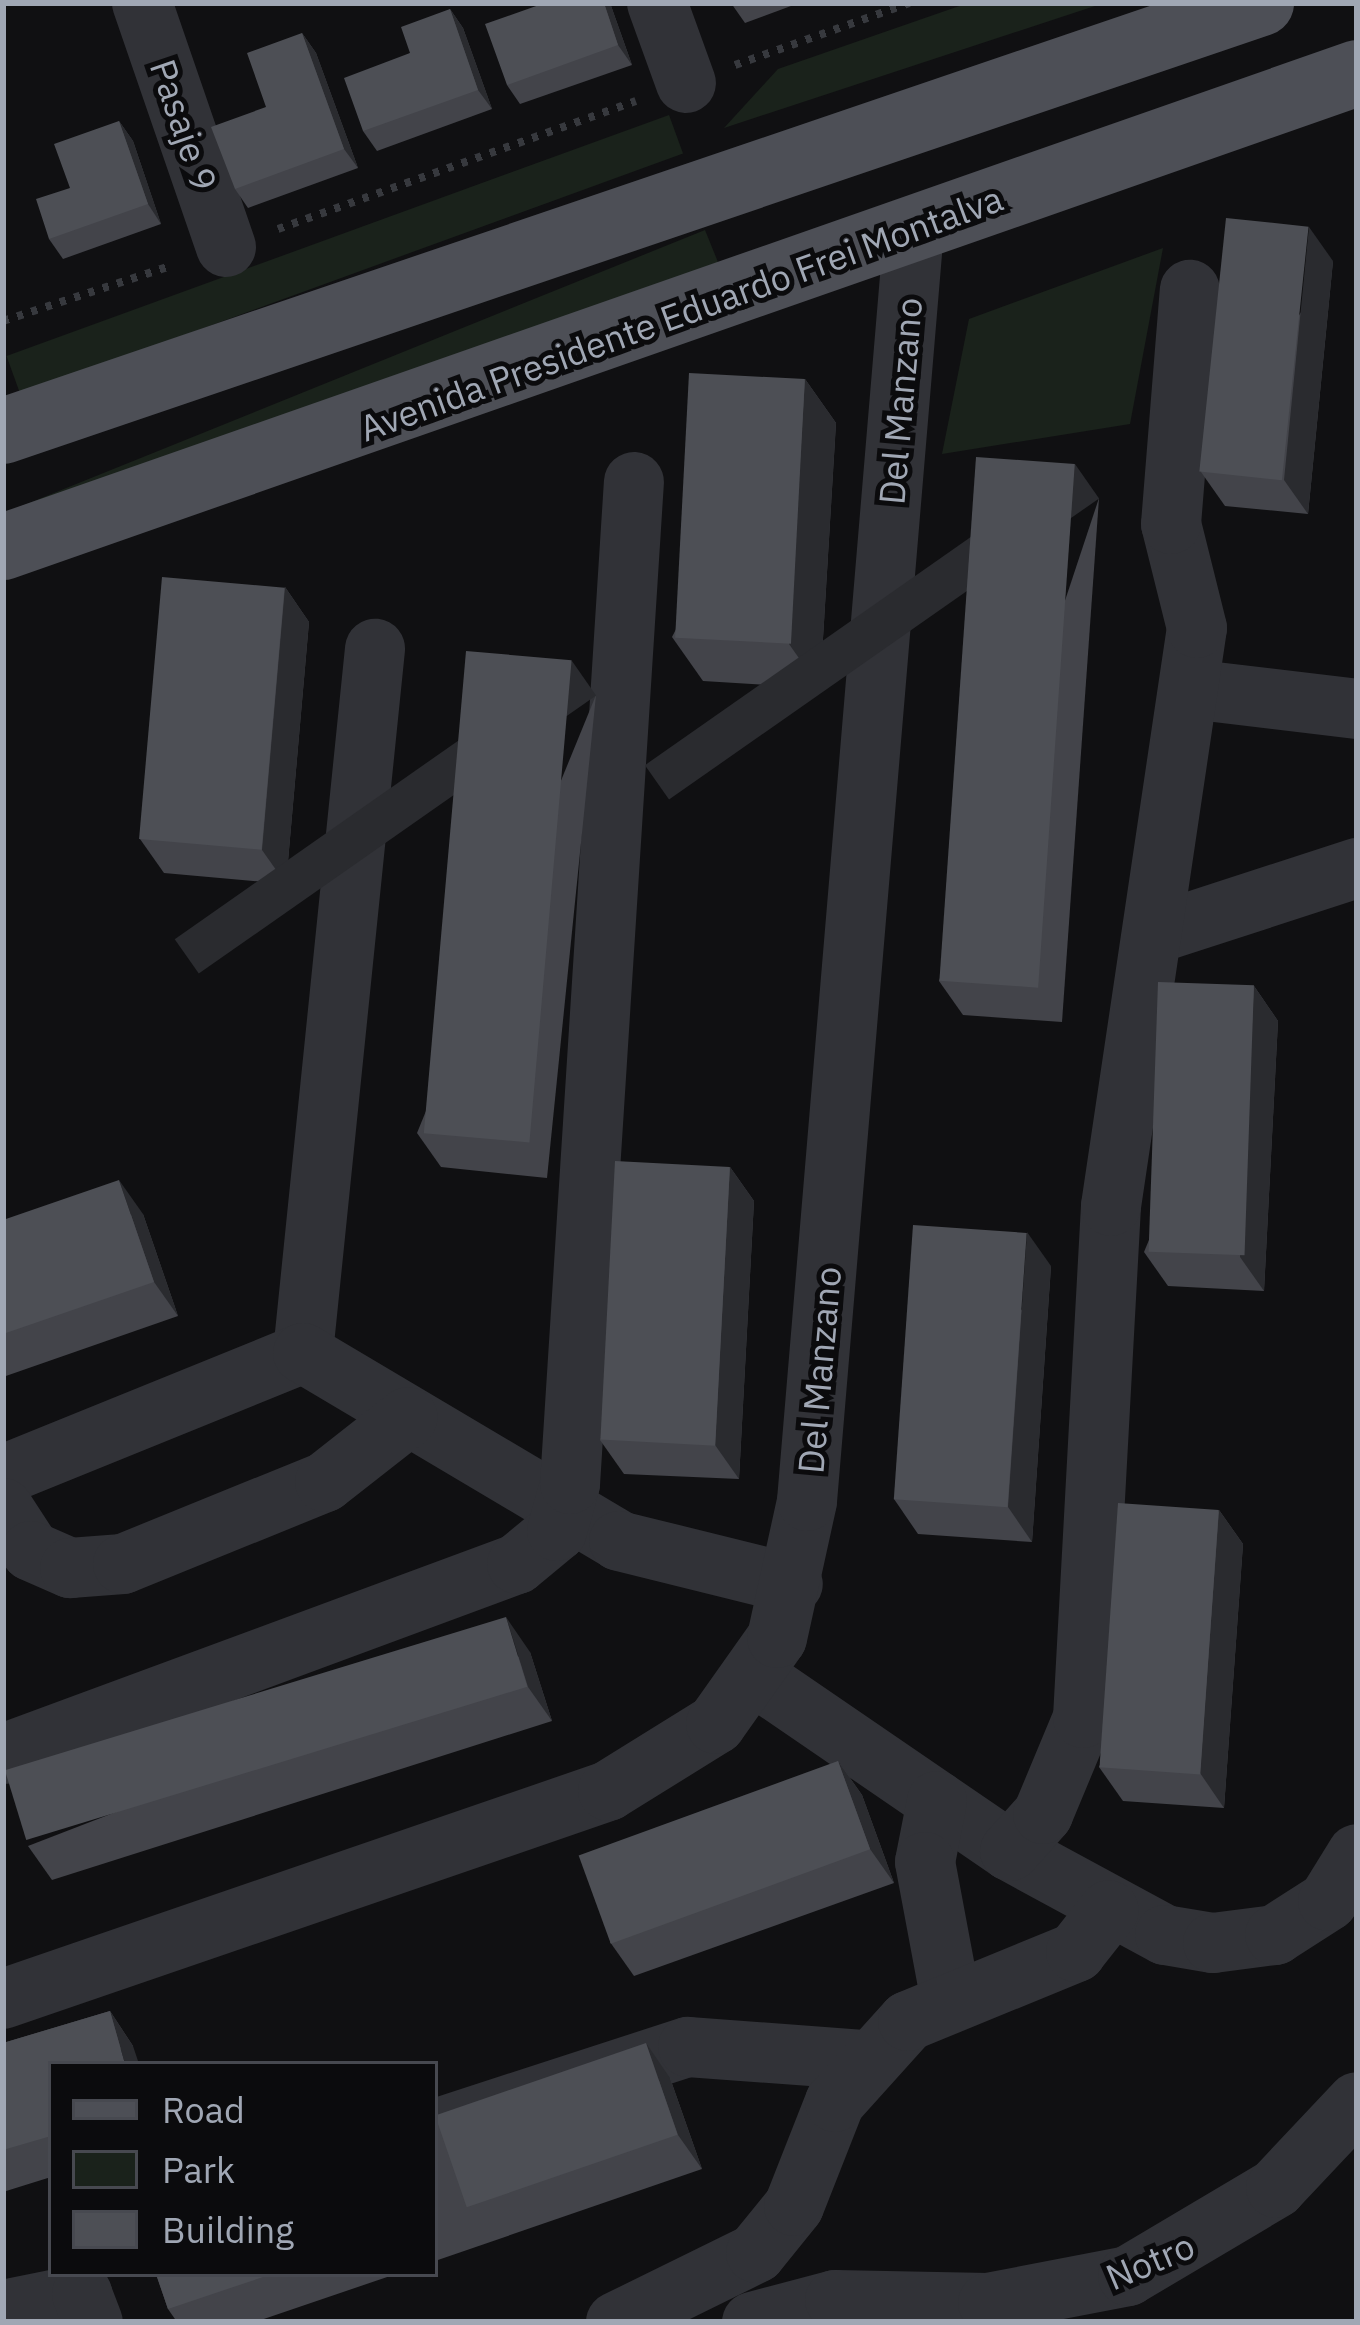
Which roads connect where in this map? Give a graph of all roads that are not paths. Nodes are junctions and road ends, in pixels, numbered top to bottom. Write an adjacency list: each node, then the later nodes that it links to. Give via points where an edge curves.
1 (142, 3): 7 (street, Pasaje 9)
2 (657, 3): 5 (street)
3 (1261, 3): 9 (main road)
4 (1357, 73): 6 (main road, Avenida Presidente Eduardo Frei Montalva)
5 (686, 83)
6 (914, 229): 11 (main road, Avenida Presidente Eduardo Frei Montalva); 22 (street, Del Manzano)
7 (226, 247)
8 (1190, 290): 13 (street, via 1171,524 1197,628)
9 (3, 431)
10 (634, 482): 21 (street)
11 (3, 547)
12 (375, 649): 17 (street)
13 (1190, 689): 14 (street); 16 (street)
14 (1357, 709)
15 (1357, 868): 16 (street)
16 (1160, 932): 26 (street, via 1111,1206 1083,1718 1042,1814)
17 (303, 1353): 18 (street); 19 (street)
18 (408, 1417): 20 (street, via 325,1482 123,1564 70,1568 31,1551); 21 (street)
19 (3, 1475)
20 (3, 1508)
21 (565, 1513): 22 (street, via 657,1556); 24 (street, via 532,1558)
22 (793, 1584): 23 (street, Del Manzano)
23 (753, 1675): 25 (street); 30 (street, Del Manzano, via 716,1724 608,1791)
24 (3, 1754)
25 (938, 1801): 26 (street); 29 (street, via 925,1862)
26 (1010, 1851): 28 (street)
27 (1357, 1854): 28 (street, via 1328,1900 1258,1942 1166,1935)
28 (1109, 1910): 29 (street, via 1076,1952)
29 (950, 1996): 31 (street)
30 (3, 1999)
31 (863, 2060): 33 (street, via 688,2047); 37 (street, via 794,2206 756,2253)
32 (1357, 2102): 36 (street, Notro, via 1276,2188 1128,2276 1058,2295)
33 (438, 2128)
34 (93, 2296): 35 (street)
35 (3, 2310)
36 (898, 2313): 38 (street, Notro, via 819,2302)
37 (616, 2322)
38 (752, 2322)

